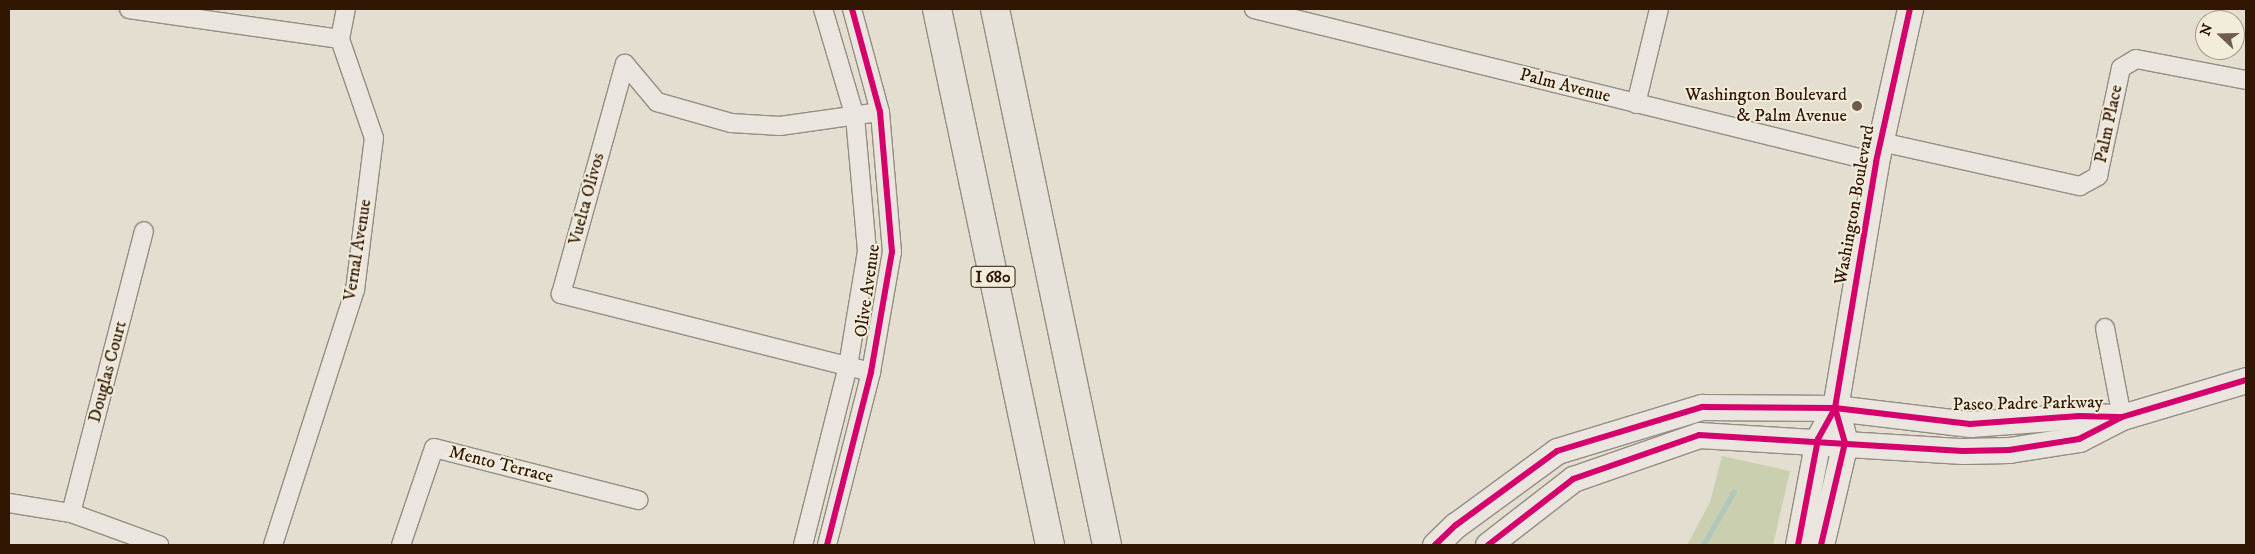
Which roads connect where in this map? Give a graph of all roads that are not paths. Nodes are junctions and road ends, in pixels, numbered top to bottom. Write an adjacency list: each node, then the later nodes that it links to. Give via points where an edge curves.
1 (129, 9): 10 (street)
2 (346, 9): 10 (street)
3 (823, 9): 14 (street, Olive Avenue)
4 (852, 9): 13 (street, Olive Avenue)
5 (937, 9): 33 (highway, I 680)
6 (995, 9): 34 (highway)
7 (1254, 9): 12 (street, Palm Avenue)
8 (1659, 9): 12 (street)
9 (1910, 9): 15 (main road, Washington Boulevard)
10 (340, 39): 29 (street, Vernal Avenue, via 374,138 355,290)
11 (2246, 80): 15 (street, Palm Place, via 2136,59 2120,68 2098,176 2080,186)
12 (1636, 104): 15 (street, Palm Avenue)
13 (880, 112): 14 (street, Vuelta Olivos); 19 (street, Olive Avenue, via 892,252)
14 (855, 117): 18 (street, Olive Avenue, via 867,251); 18 (street, Vuelta Olivos, via 780,126 731,123 657,102 625,64 561,294)
15 (1878, 152): 21 (main road, Washington Boulevard)
16 (144, 231): 27 (street, Douglas Court)
17 (2105, 328): 22 (street)
18 (848, 366): 19 (street, Vuelta Olivos); 31 (street, Olive Avenue)
19 (871, 372): 32 (street, Olive Avenue)
20 (2246, 380): 22 (main road, Paseo Padre Parkway)
21 (1836, 408): 22 (main road, Paseo Padre Parkway, via 1970,424 2079,416); 23 (main road, Washington Boulevard); 24 (main road, Washington Boulevard); 35 (main road, Paseo Padre Parkway, via 1702,407 1557,451 1456,524)
22 (2122, 417): 24 (main road, Paseo Padre Parkway, via 2079,439 2009,450 1963,451)
23 (1818, 439): 24 (main road, Paseo Padre Parkway); 36 (main road, Paseo Padre Parkway, via 1699,435 1573,479); 37 (main road, Washington Boulevard)
24 (1846, 443): 38 (main road, Washington Boulevard)
25 (638, 500): 30 (street, Mento Terrace, via 434,448)
26 (9, 503): 27 (street)
27 (71, 513): 28 (street)
28 (159, 545)
29 (273, 545)
30 (401, 545)
31 (803, 545)
32 (827, 545)
33 (1050, 545)
34 (1107, 545)
35 (1435, 545)
36 (1488, 545)
37 (1798, 545)
38 (1822, 545)

